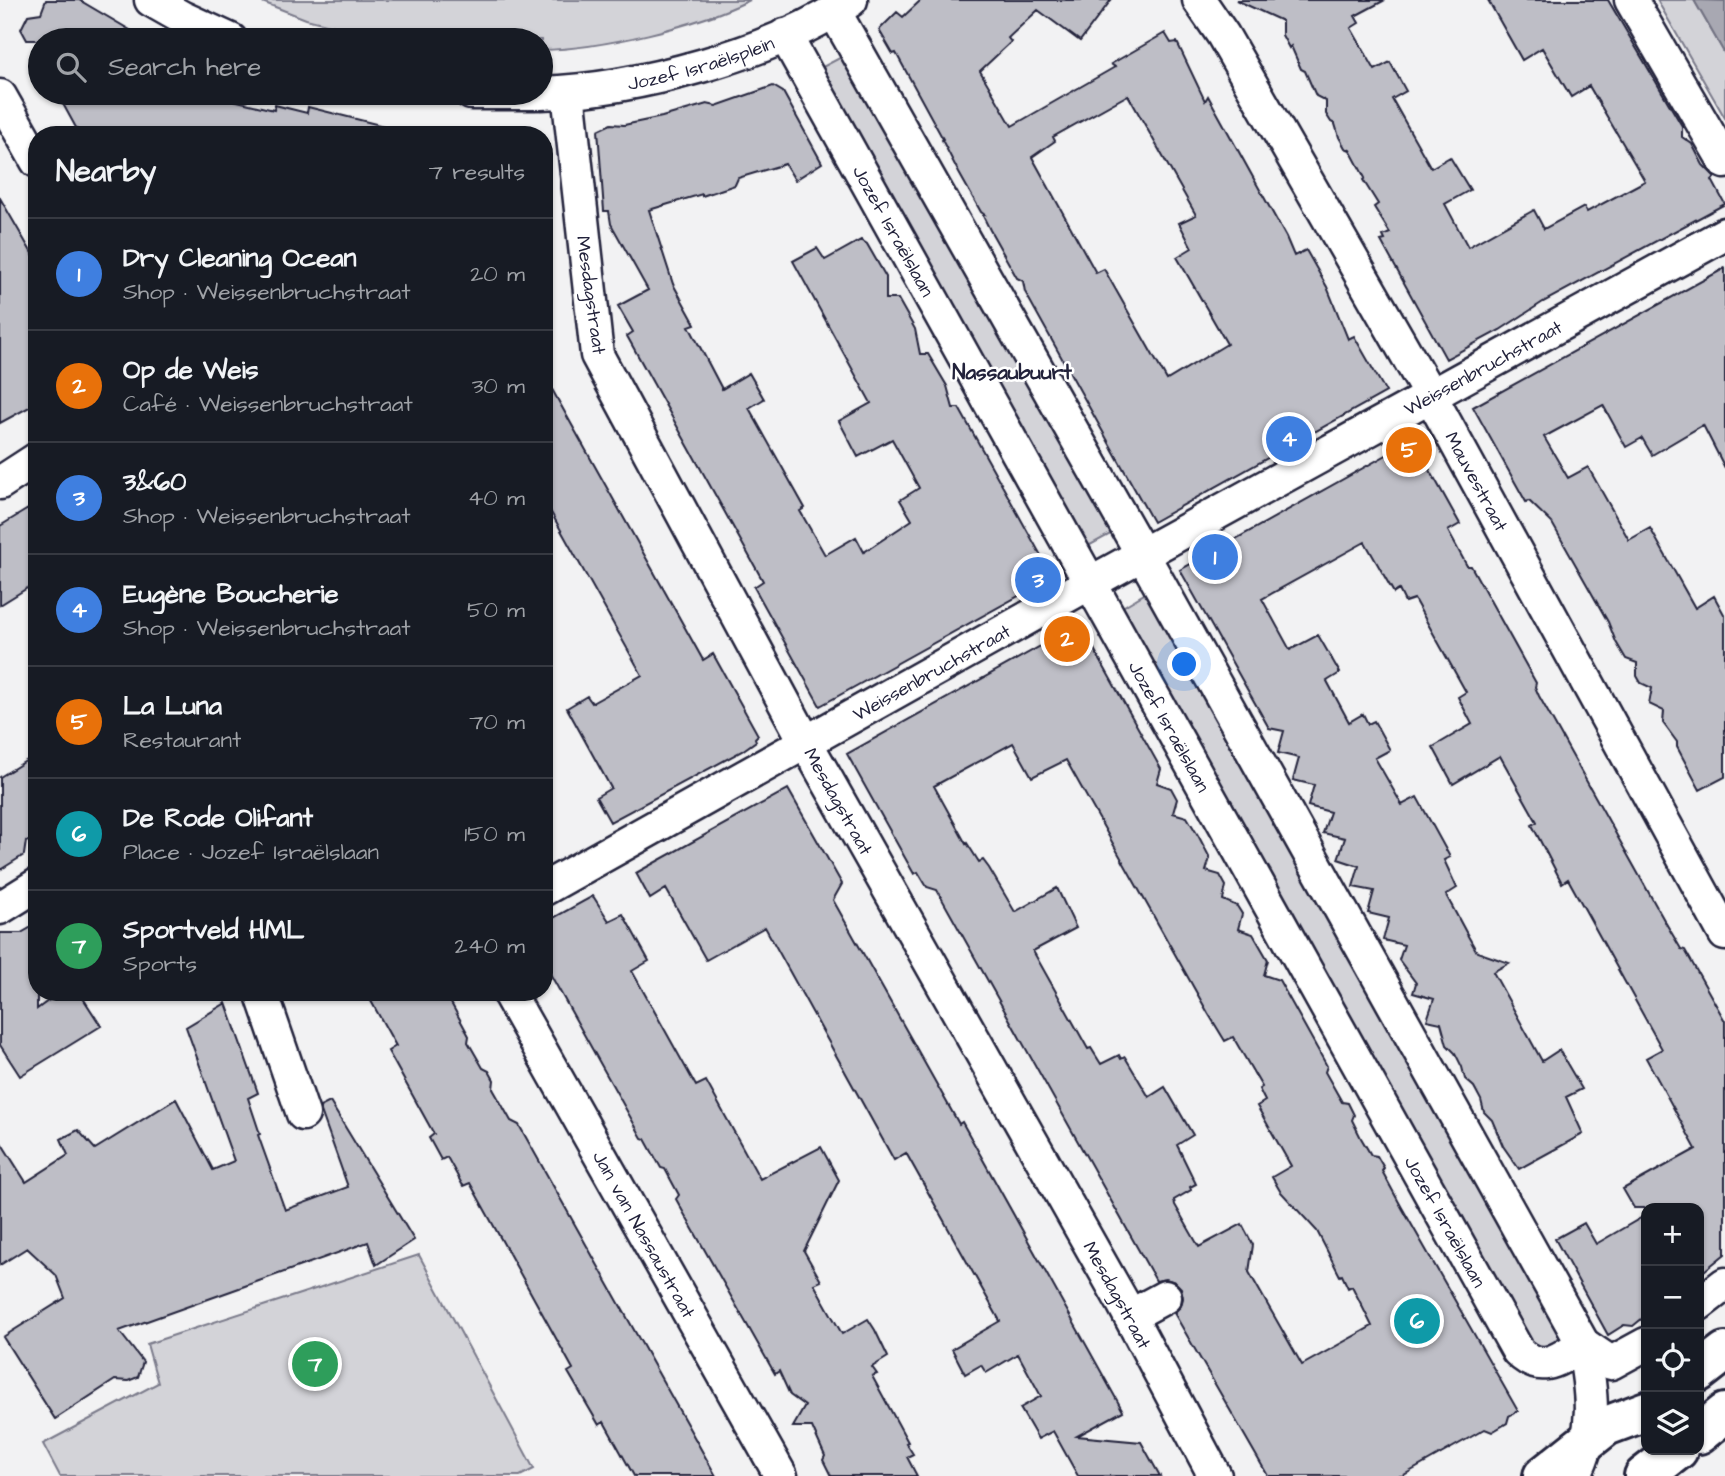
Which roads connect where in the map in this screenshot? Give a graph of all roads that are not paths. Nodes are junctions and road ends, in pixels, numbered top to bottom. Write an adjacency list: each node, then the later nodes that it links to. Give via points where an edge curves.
1 (151, 0): 5 (street)
2 (1199, 0): 13 (street, Mauvestraat)
3 (1631, 0): 11 (street)
4 (843, 6): 6 (street, Jozef Israëlsplein); 16 (street)
5 (204, 28)
6 (785, 35): 7 (street, Jozef Israëlsplein, via 680,72); 17 (street, Jozef Israëlslaan)
7 (553, 91)
8 (0, 96): 10 (street)
9 (550, 105): 18 (street, Mesdagstraat, via 597,355)
10 (28, 145)
11 (1725, 162)
12 (1725, 234): 13 (street, Weissenbruchstraat)
13 (1430, 395): 16 (street, Weissenbruchstraat); 22 (street, Mauvestraat)
14 (28, 465): 15 (street)
15 (0, 483)
16 (1141, 555): 17 (street, Weissenbruchstraat); 30 (street)
17 (1090, 583): 18 (street, Weissenbruchstraat); 30 (street, Jozef Israëlslaan, via 1518,1351 1529,1362 1543,1364)
18 (805, 741): 19 (street, Weissenbruchstraat); 29 (street, Mesdagstraat)
19 (553, 884)
20 (28, 891): 21 (street)
21 (0, 908)
22 (1725, 934)
23 (264, 1001): 25 (street)
24 (513, 1001): 41 (street, Jan van Nassaustraat)
25 (303, 1114)
26 (1725, 1284): 28 (street)
27 (1165, 1297): 29 (street)
28 (1704, 1300)
29 (1126, 1310): 42 (street, Mesdagstraat)
30 (1583, 1344): 31 (street, via 1611,1363); 37 (street, via 1592,1403)
31 (1641, 1347)
32 (1725, 1352): 33 (main road)
33 (1704, 1368)
34 (1641, 1412): 37 (main road, via 1605,1426)
35 (1725, 1413): 36 (main road)
36 (1704, 1430)
37 (1587, 1441): 43 (main road); 44 (street)
38 (1642, 1455): 45 (main road)
39 (1671, 1455): 46 (main road)
40 (1691, 1455): 47 (main road)
41 (781, 1476)
42 (1215, 1476)
43 (1543, 1476)
44 (1574, 1476)
45 (1637, 1476)
46 (1644, 1476)
47 (1698, 1476)

